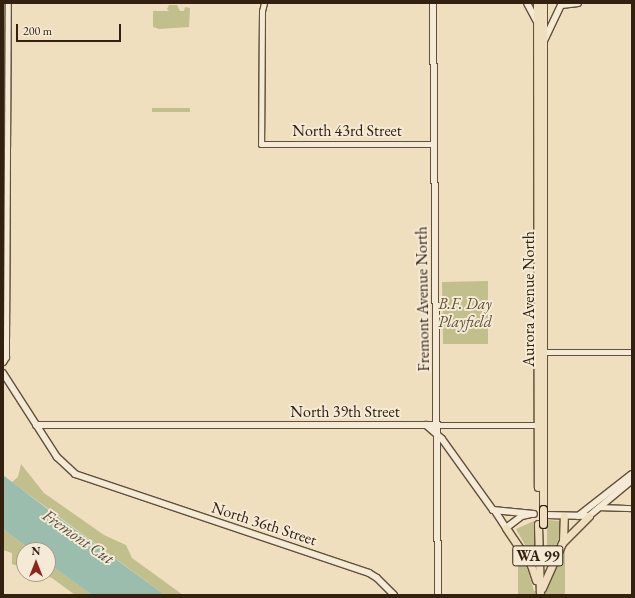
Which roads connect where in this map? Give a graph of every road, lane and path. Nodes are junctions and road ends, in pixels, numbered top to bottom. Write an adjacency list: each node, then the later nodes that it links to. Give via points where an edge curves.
1 (8, 3): 14 (street, via 7,338 6,357)
2 (264, 3): 11 (street, North 43rd Street, via 261,144)
3 (433, 3): 11 (main road, Fremont Avenue North)
4 (527, 3): 9 (main road)
5 (537, 3): 9 (highway, Aurora Avenue North / WA 99)
6 (543, 3): 10 (highway, Aurora Avenue North / WA 99)
7 (578, 3): 8 (street)
8 (561, 4): 10 (main road)
9 (537, 22): 19 (highway, Aurora Avenue North / WA 99)
10 (543, 44): 12 (highway, Aurora Avenue North / WA 99)
11 (433, 144): 18 (main road, Fremont Avenue North)
12 (543, 352): 13 (street); 28 (highway, Aurora Avenue North / WA 99)
13 (632, 352)
14 (3, 362)
15 (3, 373): 16 (main road, North 36th Street)
16 (36, 425): 17 (main road, North 39th Street); 35 (main road, North 36th Street, via 62,463 82,477 366,572 385,585)
17 (426, 425): 18 (main road, North 39th Street); 20 (main road)
18 (438, 425): 19 (street, North 39th Street); 20 (main road, Fremont Avenue North)
19 (538, 425): 28 (highway, Aurora Avenue North / WA 99)
20 (438, 435): 21 (main road); 22 (main road, Fremont Avenue North)
21 (450, 451): 22 (main road, via 443,451); 27 (main road)
22 (438, 457): 36 (main road, Fremont Avenue North)
23 (632, 474): 30 (main road)
24 (632, 480): 25 (main road)
25 (599, 508): 26 (street); 31 (main road)
26 (632, 508)
27 (495, 511): 28 (main road); 32 (main road)
28 (540, 512): 29 (main road); 32 (main road, via 522,516); 34 (highway, Aurora Avenue North / WA 99, bridge)
29 (564, 516): 30 (main road); 33 (highway)
30 (578, 516): 31 (main road)
31 (589, 516): 33 (highway)
32 (506, 528): 34 (highway, via 531,565)
33 (562, 543): 34 (highway)
34 (540, 591)
35 (394, 595)
36 (438, 595)

